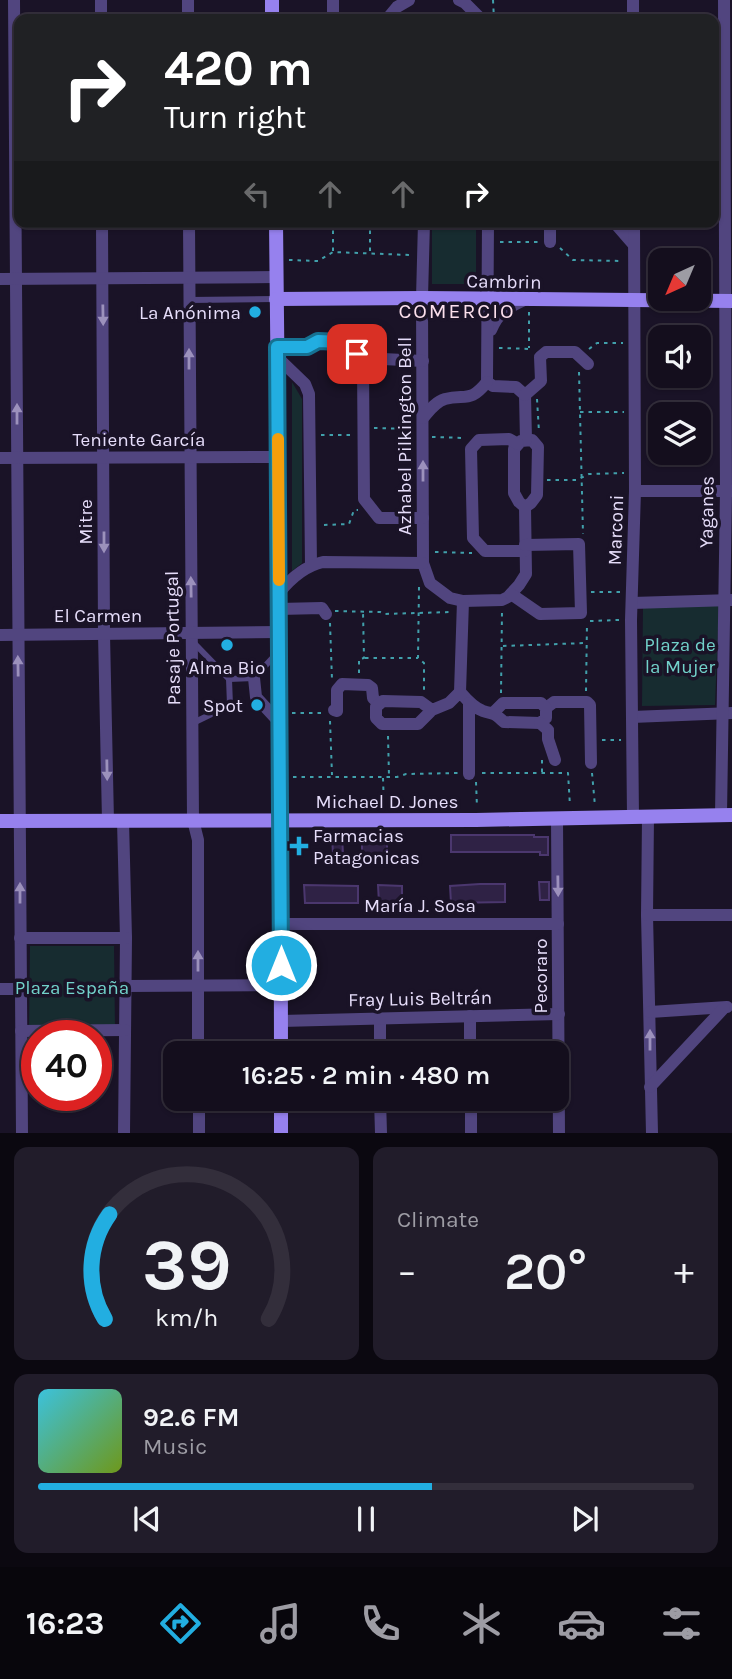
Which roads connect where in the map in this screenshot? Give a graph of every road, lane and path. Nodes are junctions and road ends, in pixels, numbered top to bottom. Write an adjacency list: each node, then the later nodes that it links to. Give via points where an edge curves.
1 (409, 0): 4 (street)
2 (459, 0): 7 (street)
3 (724, 0): 8 (street, Yaganes)
4 (393, 4)
5 (333, 11): 6 (path)
6 (288, 13)
7 (476, 14)
8 (723, 108): 38 (street, Yaganes)
9 (16, 228): 31 (street)
10 (102, 228): 29 (street, Mitre)
11 (189, 228): 32 (street, Pasaje Portugal)
12 (276, 228): 28 (street)
13 (333, 228): 23 (path)
14 (370, 228): 24 (path)
15 (423, 228): 33 (street, Azhabel Pilkington Bell)
16 (488, 228): 20 (street)
17 (550, 228): 21 (street)
18 (619, 228): 22 (street)
19 (634, 228): 22 (street, Marconi)
20 (488, 242): 21 (path); 36 (street)
21 (550, 242): 27 (path, via 573,260)
22 (634, 245): 39 (street, Marconi)
23 (333, 252): 24 (path); 26 (path, via 318,261)
24 (370, 253): 25 (path)
25 (412, 255)
26 (288, 260)
27 (622, 261)
28 (276, 277): 32 (street); 34 (street)
29 (102, 278): 31 (street); 32 (street); 59 (street, Mitre, one-way to 59)
30 (0, 279): 31 (street)
31 (16, 279): 58 (street, one-way to 31)
32 (189, 279): 35 (street, Pasaje Portugal)
33 (422, 298): 34 (street, Cambrin); 36 (street, Cambrin); 44 (street, Azhabel Pilkington Bell)
34 (276, 299): 35 (lane); 42 (street)
35 (189, 300): 60 (street, Pasaje Portugal, one-way to 35)
36 (489, 300): 37 (street, Cambrin); 40 (street)
37 (527, 300): 39 (street, Cambrin); 40 (street, via 508,307); 41 (path)
38 (728, 301): 39 (street, Cambrin); 65 (street, Yaganes)
39 (635, 302): 51 (street, Marconi)
40 (488, 337): 47 (street)
41 (529, 349)
42 (277, 352): 43 (street, via 318,341 341,342); 56 (street); 71 (street, via 309,394)
43 (363, 358): 44 (street); 53 (street)
44 (423, 360): 46 (street, Azhabel Pilkington Bell)
45 (583, 360): 48 (street, via 575,352 546,352 540,357 541,381); 50 (path)
46 (423, 377): 49 (street); 52 (street, Azhabel Pilkington Bell)
47 (487, 382): 48 (street, via 516,387); 49 (street, via 469,397)
48 (525, 395): 55 (street)
49 (443, 399): 52 (street, via 431,407)
50 (580, 412): 51 (path); 62 (path)
51 (635, 412): 61 (street, Marconi)
52 (423, 424): 53 (path); 67 (street, Azhabel Pilkington Bell, one-way to 52)
53 (363, 428): 54 (path, via 359,435); 67 (street, via 364,499 379,518)
54 (319, 435)
55 (522, 442): 63 (street, via 532,440 538,447); 66 (street, via 514,449 514,494); 69 (street, via 479,440 471,449 473,538 485,551)
56 (278, 457): 60 (street, Teniente García); 74 (street)
57 (0, 458): 58 (street, Teniente García)
58 (17, 458): 59 (street, Teniente García); 86 (street)
59 (104, 458): 60 (street, Teniente García); 87 (street, Mitre, one-way to 87)
60 (190, 458): 89 (street, Pasaje Portugal, one-way to 60)
61 (635, 473): 62 (path); 64 (street, Marconi)
62 (582, 477): 63 (path); 68 (path)
63 (538, 480): 66 (street, via 537,495)
64 (635, 491): 65 (street); 76 (street, Marconi)
65 (729, 491): 77 (street, Yaganes)
66 (525, 507): 69 (street)
67 (423, 518): 70 (street, Azhabel Pilkington Bell)
68 (583, 537)
69 (525, 548): 75 (street, via 526,574); 75 (street, via 579,544 580,613 540,614)
70 (423, 563): 71 (street); 78 (street, via 430,583 450,598)
71 (311, 565): 74 (street)
72 (419, 582): 82 (path)
73 (583, 592): 76 (path)
74 (279, 593): 79 (street)
75 (506, 597): 78 (street); 91 (path)
76 (632, 597): 77 (street); 110 (street, Marconi)
77 (728, 600): 109 (street, Yaganes)
78 (463, 601): 99 (street)
79 (279, 609): 83 (street, via 322,608); 85 (street)
80 (363, 611): 82 (path); 93 (path); 98 (path, via 336,610 330,616)
81 (450, 612): 82 (path)
82 (420, 613): 94 (path)
83 (326, 614)
84 (587, 621): 90 (path)
85 (279, 632): 89 (street, El Carmen); 92 (street)
86 (18, 634): 87 (street, El Carmen); 88 (street, El Carmen); 131 (street, one-way to 86)
87 (104, 634): 89 (street, El Carmen); 132 (street, Mitre, one-way to 132)
88 (0, 635)
89 (192, 637): 96 (lane); 112 (street, Pasaje Portugal)
90 (587, 643): 91 (path); 101 (path)
91 (502, 646): 100 (path)
92 (280, 650): 95 (lane); 111 (street)
93 (364, 658): 94 (path); 97 (path, via 359,659)
94 (418, 658): 102 (path, via 424,663)
95 (254, 678): 96 (lane); 111 (street, via 256,697)
96 (229, 679): 112 (lane, via 230,705)
97 (358, 682)
98 (334, 683)
99 (460, 692): 103 (street); 107 (street)
100 (501, 694)
101 (586, 697)
102 (421, 702): 104 (street); 107 (street)
103 (469, 703): 108 (street); 119 (street)
104 (379, 704): 106 (street, via 368,684 342,684); 114 (street, via 376,718)
105 (546, 708): 108 (street, via 541,703 503,703); 113 (street, via 546,718); 118 (street, via 554,702 590,705)
106 (334, 710)
107 (432, 710): 114 (street, via 418,724)
108 (494, 712): 113 (street, via 504,722)
109 (727, 714): 110 (street); 124 (street, Yaganes)
110 (632, 716): 115 (street, Marconi)
111 (280, 718): 120 (path, via 330,713); 121 (street)
112 (193, 723): 128 (street, Pasaje Portugal)
113 (540, 723): 117 (street, via 548,730)
114 (389, 724): 123 (path)
115 (633, 739): 116 (path); 125 (street, Marconi)
116 (594, 740)
117 (555, 760)
118 (591, 763): 127 (path)
119 (469, 774): 123 (path)
120 (332, 776): 121 (path); 122 (path)
121 (280, 777): 133 (street)
122 (383, 777): 123 (path); 134 (path)
123 (389, 777)
124 (727, 815): 125 (street, Michael D. Jones)
125 (641, 817): 127 (street, Michael D. Jones); 135 (street, Marconi)
126 (564, 818): 127 (street, Michael D. Jones); 129 (street, Michael D. Jones); 129 (path, via 568,773 476,774); 138 (street, Pecoraro, one-way to 138)
127 (594, 818)
128 (193, 820): 132 (street, Michael D. Jones); 133 (street, Michael D. Jones); 143 (street, Pasaje Portugal, one-way to 128, via 198,840)
129 (476, 820): 134 (street, Michael D. Jones)
130 (0, 821): 131 (street, Michael D. Jones)
131 (20, 821): 132 (street, Michael D. Jones); 139 (street, one-way to 131)
132 (116, 821): 140 (street, Mitre)
133 (281, 821): 134 (street, Michael D. Jones); 137 (street)
134 (384, 821)
135 (647, 915): 136 (street); 147 (street, Marconi)
136 (732, 915)
137 (281, 923): 138 (street, María J. Sosa); 141 (street)
138 (558, 924): 148 (street, Pecoraro)
139 (20, 938): 140 (street); 145 (street)
140 (126, 938): 142 (street, Mitre)
141 (281, 985): 143 (street); 151 (street)
142 (126, 986): 143 (street); 153 (street, Mitre)
143 (198, 986): 155 (street, Pasaje Portugal)
144 (0, 989): 145 (street)
145 (20, 989): 154 (street)
146 (728, 1007): 147 (street); 159 (street)
147 (650, 1012): 159 (street, Marconi, one-way to 147)
148 (559, 1014): 149 (street, Fray Luis Beltrán); 171 (street, Pecoraro)
149 (470, 1016): 150 (street, Fray Luis Beltrán); 158 (street)
150 (380, 1019): 151 (street, Fray Luis Beltrán); 157 (street)
151 (281, 1021): 156 (street)
152 (112, 1030): 153 (street)
153 (125, 1030): 166 (street, Mitre)
154 (21, 1031)
155 (198, 1041)
156 (281, 1041)
157 (380, 1041)
158 (470, 1041)
159 (650, 1087): 172 (street, Marconi)
160 (22, 1111): 165 (street)
161 (199, 1111): 167 (street)
162 (281, 1111): 168 (street)
163 (380, 1111): 169 (street)
164 (471, 1111): 170 (street)
165 (22, 1133)
166 (124, 1133)
167 (199, 1133)
168 (281, 1133)
169 (381, 1133)
170 (471, 1133)
171 (559, 1133)
172 (652, 1133)

